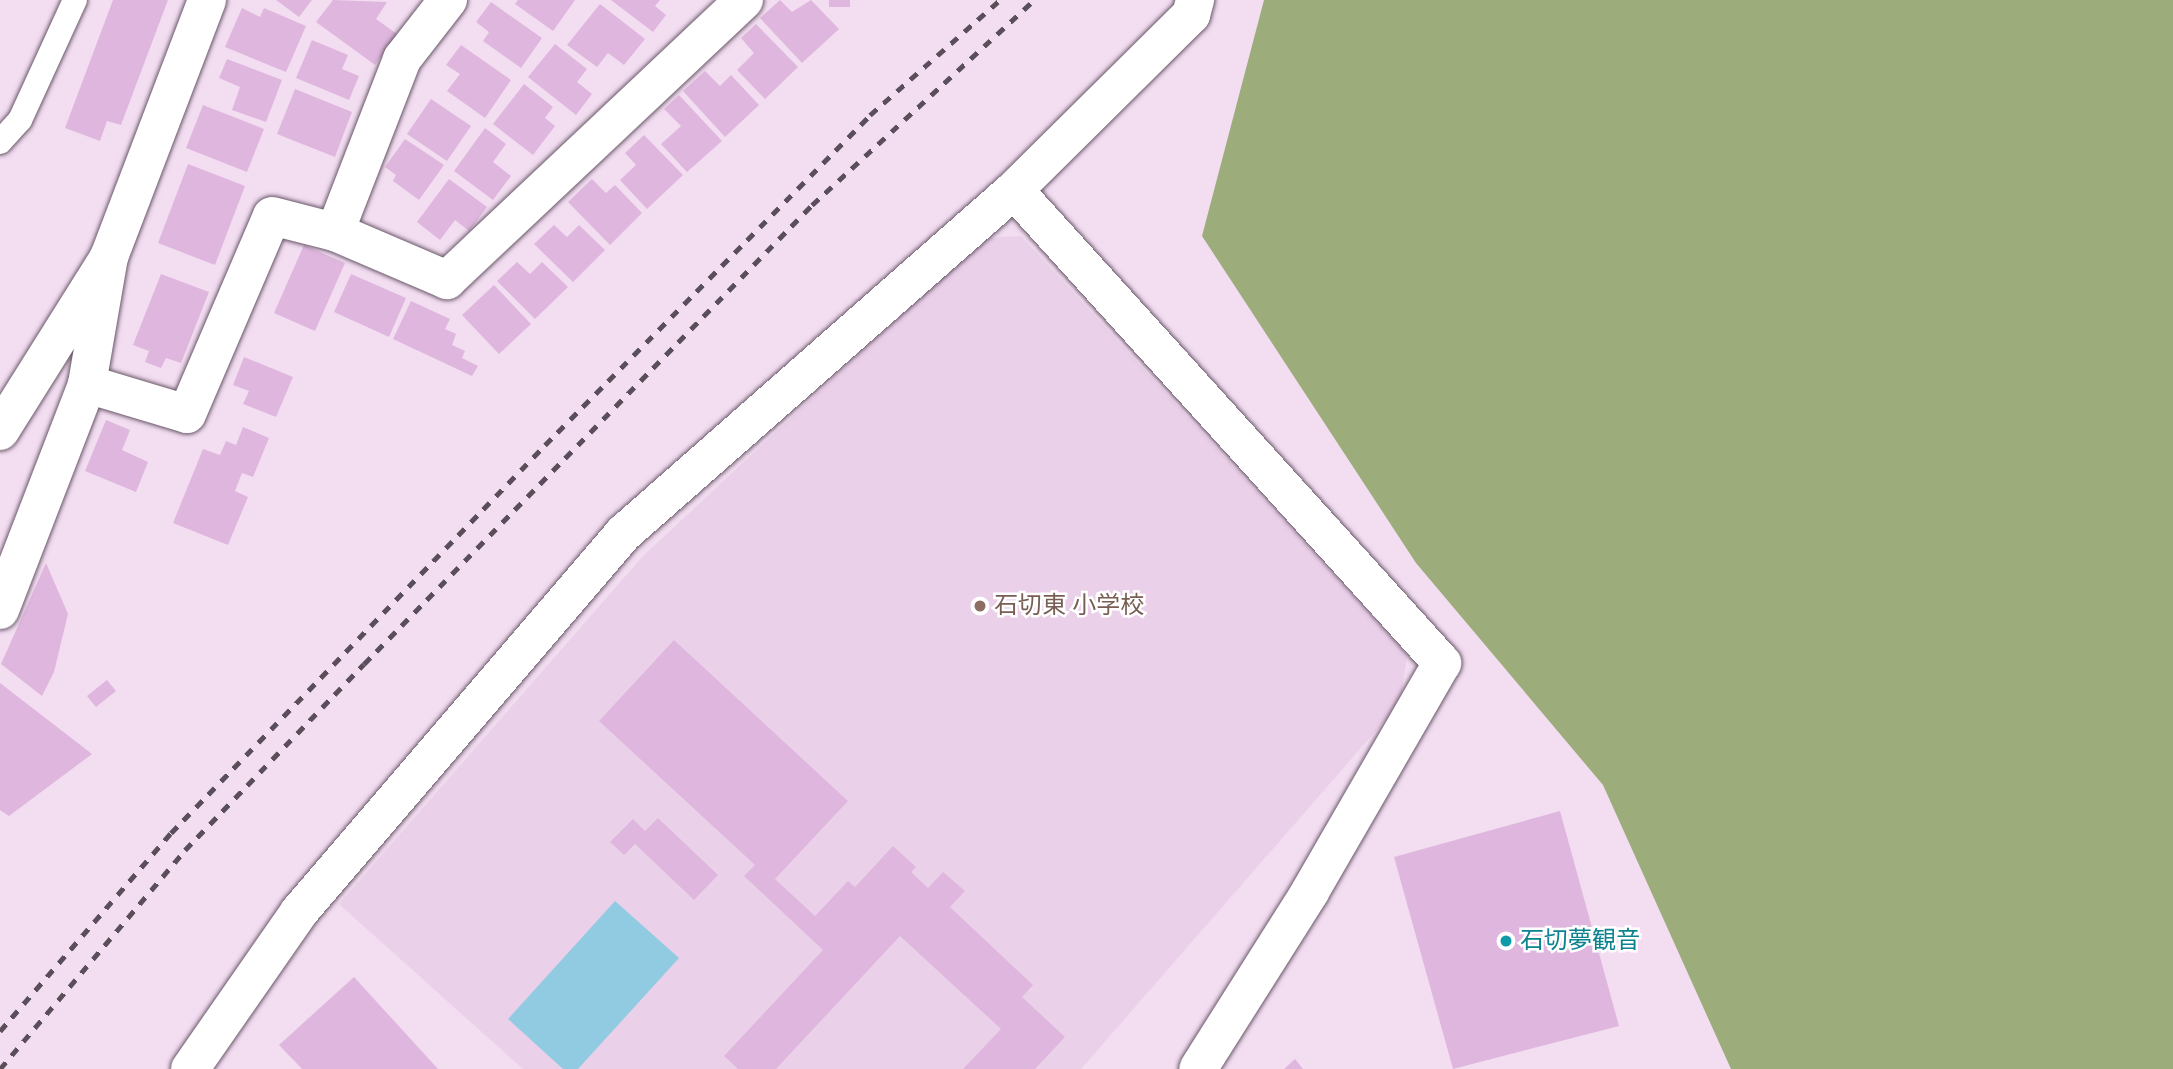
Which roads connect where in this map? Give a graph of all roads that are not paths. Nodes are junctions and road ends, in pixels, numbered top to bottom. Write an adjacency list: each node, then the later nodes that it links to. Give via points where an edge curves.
1 (75, 0): 6 (lane, via 20,120)
2 (207, 0): 9 (street)
3 (448, 0): 8 (street, via 402,60)
4 (744, 0): 8 (street, via 447,280)
5 (1195, 0): 7 (street, via 1191,15)
6 (0, 142)
7 (1014, 190): 13 (street, via 624,533 299,912); 14 (street, via 1442,663 1310,892)
8 (335, 232): 10 (street, via 272,216 187,414)
9 (109, 257): 10 (street); 11 (street)
10 (87, 384): 12 (street)
11 (0, 432)
12 (0, 610)
13 (190, 1069)
14 (1198, 1069)

